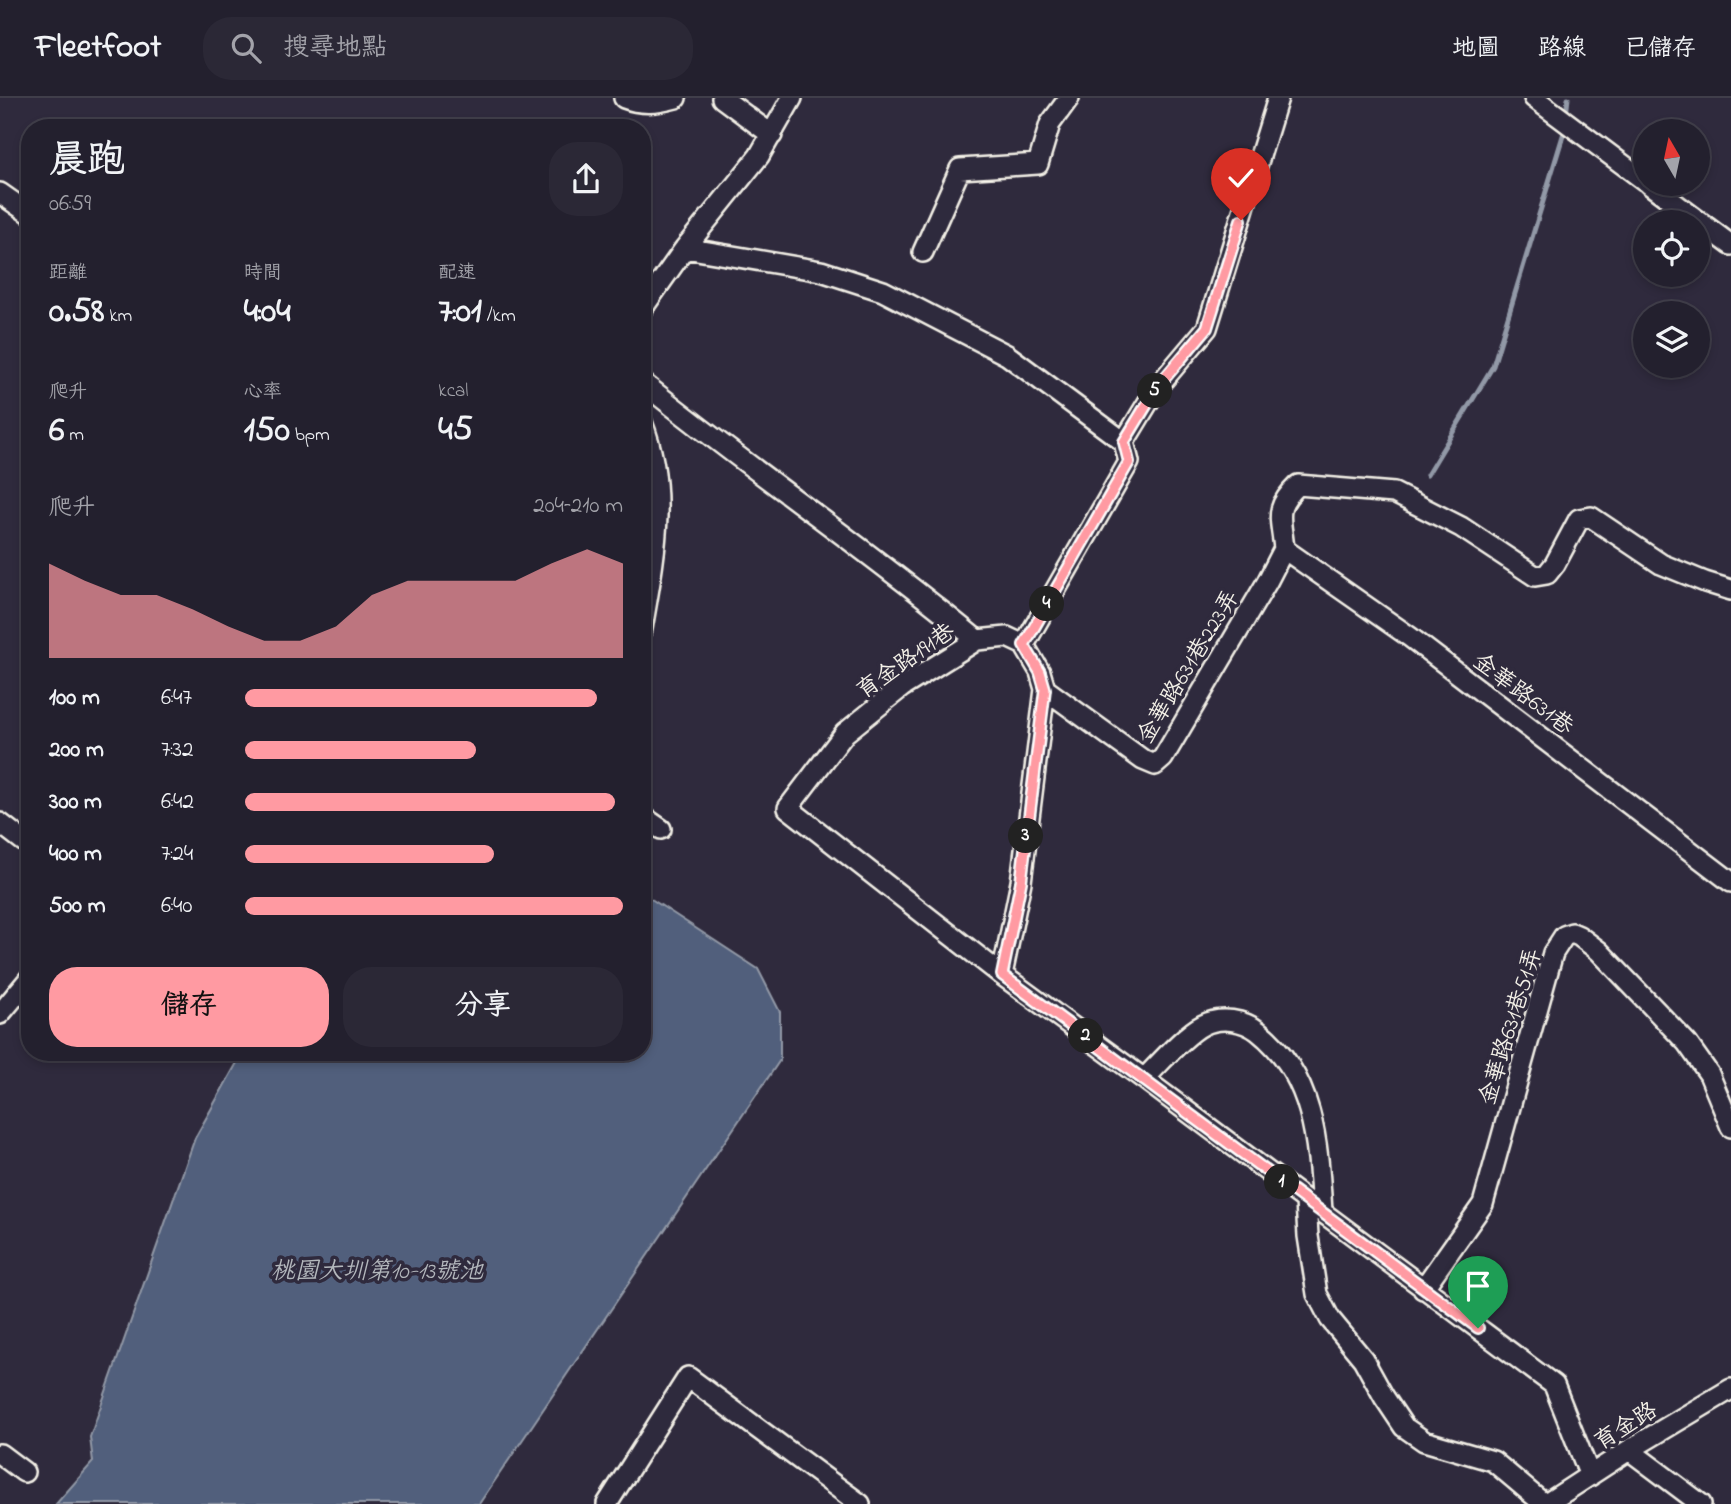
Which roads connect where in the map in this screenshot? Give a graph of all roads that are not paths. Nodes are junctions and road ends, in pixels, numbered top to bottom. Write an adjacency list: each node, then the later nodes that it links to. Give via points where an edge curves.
1 (624, 98): 2 (street, via 637,103)
2 (676, 98)
3 (722, 98): 8 (street)
4 (792, 98): 8 (street)
5 (1069, 98): 15 (street, via 1050,124 1038,164 960,169)
6 (1278, 98): 18 (street, via 1207,328 1158,386)
7 (1534, 98): 9 (street)
8 (772, 135): 14 (street)
9 (1633, 172)
10 (0, 193): 12 (street)
11 (1666, 196): 13 (street)
12 (21, 208)
13 (1731, 245)
14 (685, 248): 16 (street); 18 (street, via 821,271 883,291 1007,355)
15 (923, 253)
16 (651, 296)
17 (651, 389): 23 (street)
18 (1124, 442): 24 (street, via 1129,462)
19 (651, 445): 21 (street, via 659,493)
20 (1284, 549): 22 (street, via 1279,509 1298,485 1394,493 1461,527 1535,576 1547,574 1555,564 1578,519 1591,517 1661,564); 25 (street, 金華路631巷223弄, via 1155,765); 30 (street, 金華路631巷, via 1410,638)
21 (651, 575)
22 (1731, 590)
23 (977, 640): 24 (street, 育金路191巷, via 1007,637); 31 (street, 育金路191巷, via 902,687 845,733 788,808)
24 (1024, 645): 25 (street)
25 (1045, 689): 31 (street, via 1021,882)
26 (0, 823): 29 (street)
27 (651, 823): 28 (street)
28 (661, 829)
29 (21, 839)
30 (1731, 882)
31 (1002, 975): 34 (street, 育金路191巷)
32 (21, 989): 33 (street)
33 (0, 1014)
34 (1144, 1079): 36 (street, 育金路191巷); 36 (street, via 1204,1024 1229,1020 1252,1026 1278,1048 1304,1092 1318,1145)
35 (1731, 1127): 37 (street, 金華路631巷51弄, via 1709,1074 1687,1042 1599,951 1572,933 1564,936 1553,953 1483,1204)
36 (1314, 1206): 37 (street); 45 (street, via 1308,1236 1317,1294 1404,1426 1424,1441 1493,1461)
37 (1423, 1289): 42 (street, via 1554,1385)
38 (1731, 1389): 39 (street, 育金路)
39 (1629, 1450): 42 (street, 育金路); 46 (street)
40 (0, 1454): 41 (street)
41 (24, 1472)
42 (1590, 1476): 45 (street, 育金路)
43 (607, 1504): 44 (street, via 688,1377)
44 (860, 1504)
45 (1545, 1504)
46 (1701, 1504)

